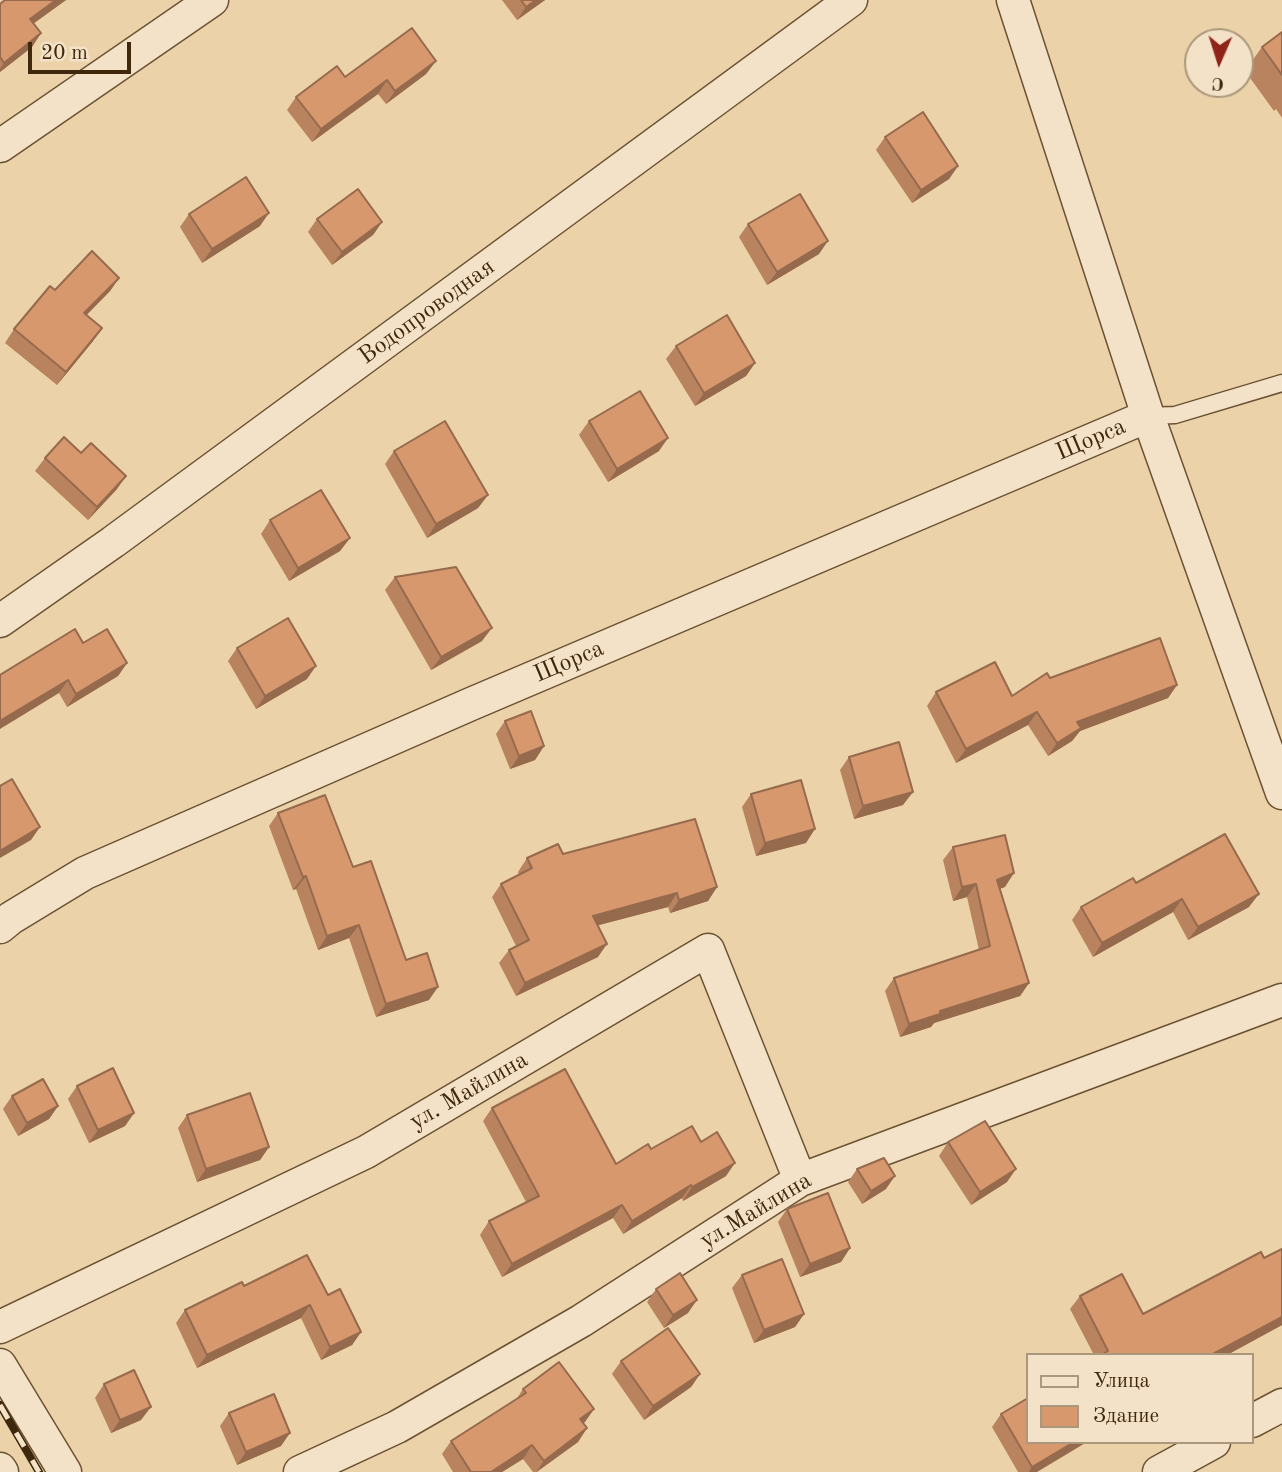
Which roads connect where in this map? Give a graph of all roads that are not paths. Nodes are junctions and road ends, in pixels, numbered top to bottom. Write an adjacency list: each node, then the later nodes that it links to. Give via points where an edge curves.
1 (212, 0): 4 (street)
2 (851, 0): 7 (street, Водопроводная)
3 (1013, 0): 6 (street)
4 (0, 146)
5 (1282, 383): 6 (lane, via 1175,415)
6 (1148, 416): 8 (street); 9 (street, Щорса, via 85,873)
7 (0, 621)
8 (1282, 793)
9 (0, 927)
10 (1282, 1000): 11 (street, ул.Майлина)
11 (800, 1180): 12 (street, ул. Майлина, via 708,950 366,1152); 19 (street, ул.Майлина, via 581,1321 397,1427)
12 (0, 1327)
13 (0, 1365): 18 (street)
14 (1282, 1405): 15 (street)
15 (1254, 1420)
16 (1211, 1444): 17 (street)
17 (1170, 1469)
18 (65, 1472)
19 (300, 1472)

